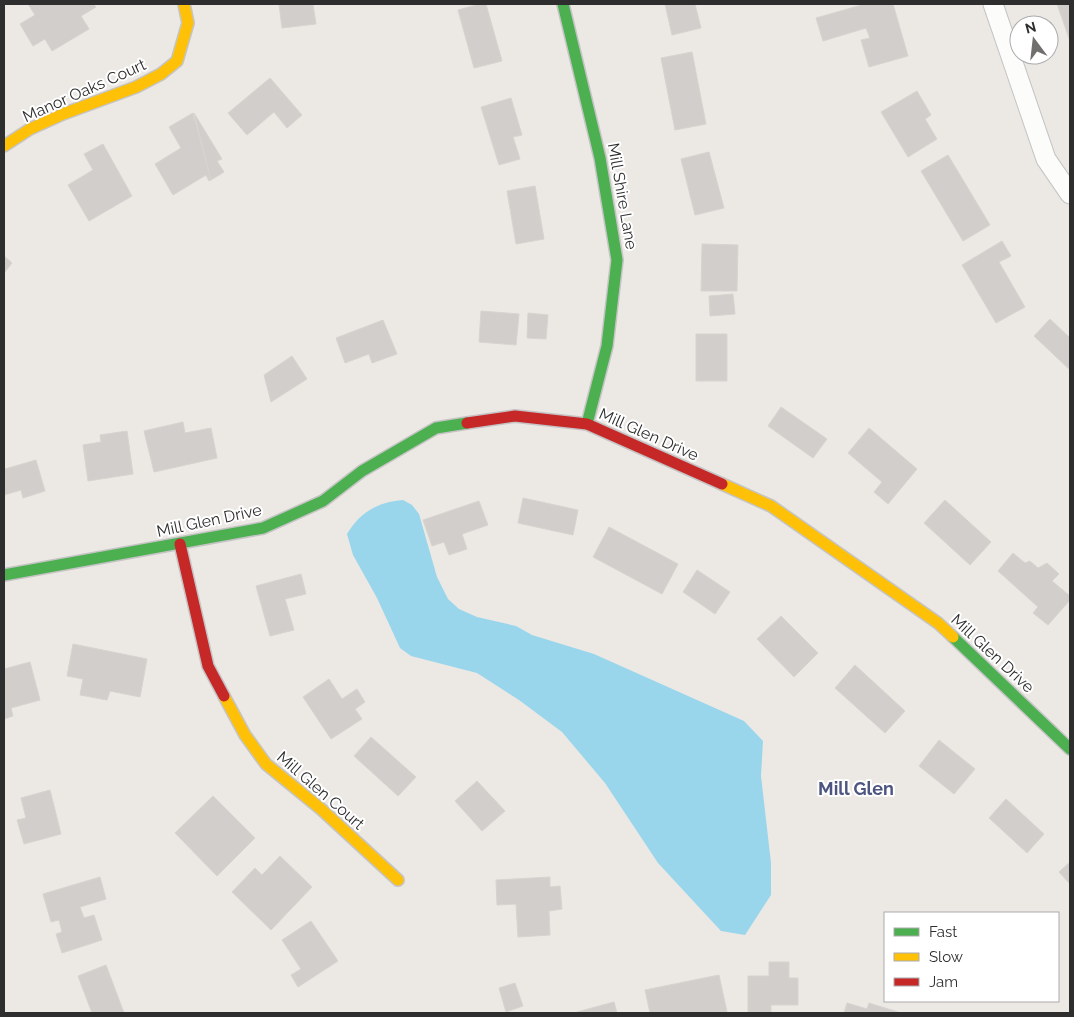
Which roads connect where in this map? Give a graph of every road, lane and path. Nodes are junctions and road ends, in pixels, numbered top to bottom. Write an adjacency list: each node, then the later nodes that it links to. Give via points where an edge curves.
1 (184, 4): 4 (street, Manor Oaks Court, via 188,23 177,62 136,87 63,114 30,129)
2 (563, 4): 6 (street, Mill Shire Lane, via 600,158 618,260 607,346)
3 (993, 4): 5 (street, via 1046,159)
4 (4, 146)
5 (1070, 194)
6 (587, 424): 7 (street, Mill Glen Drive, via 516,416 436,428 362,472 323,501 263,528); 9 (street, Mill Glen Drive, via 771,506 938,623)
7 (180, 544): 8 (street, Mill Glen Drive); 10 (street, Mill Glen Court, via 208,666 245,735 266,764 321,809)
8 (4, 575)
9 (1070, 749)
10 (398, 880)

